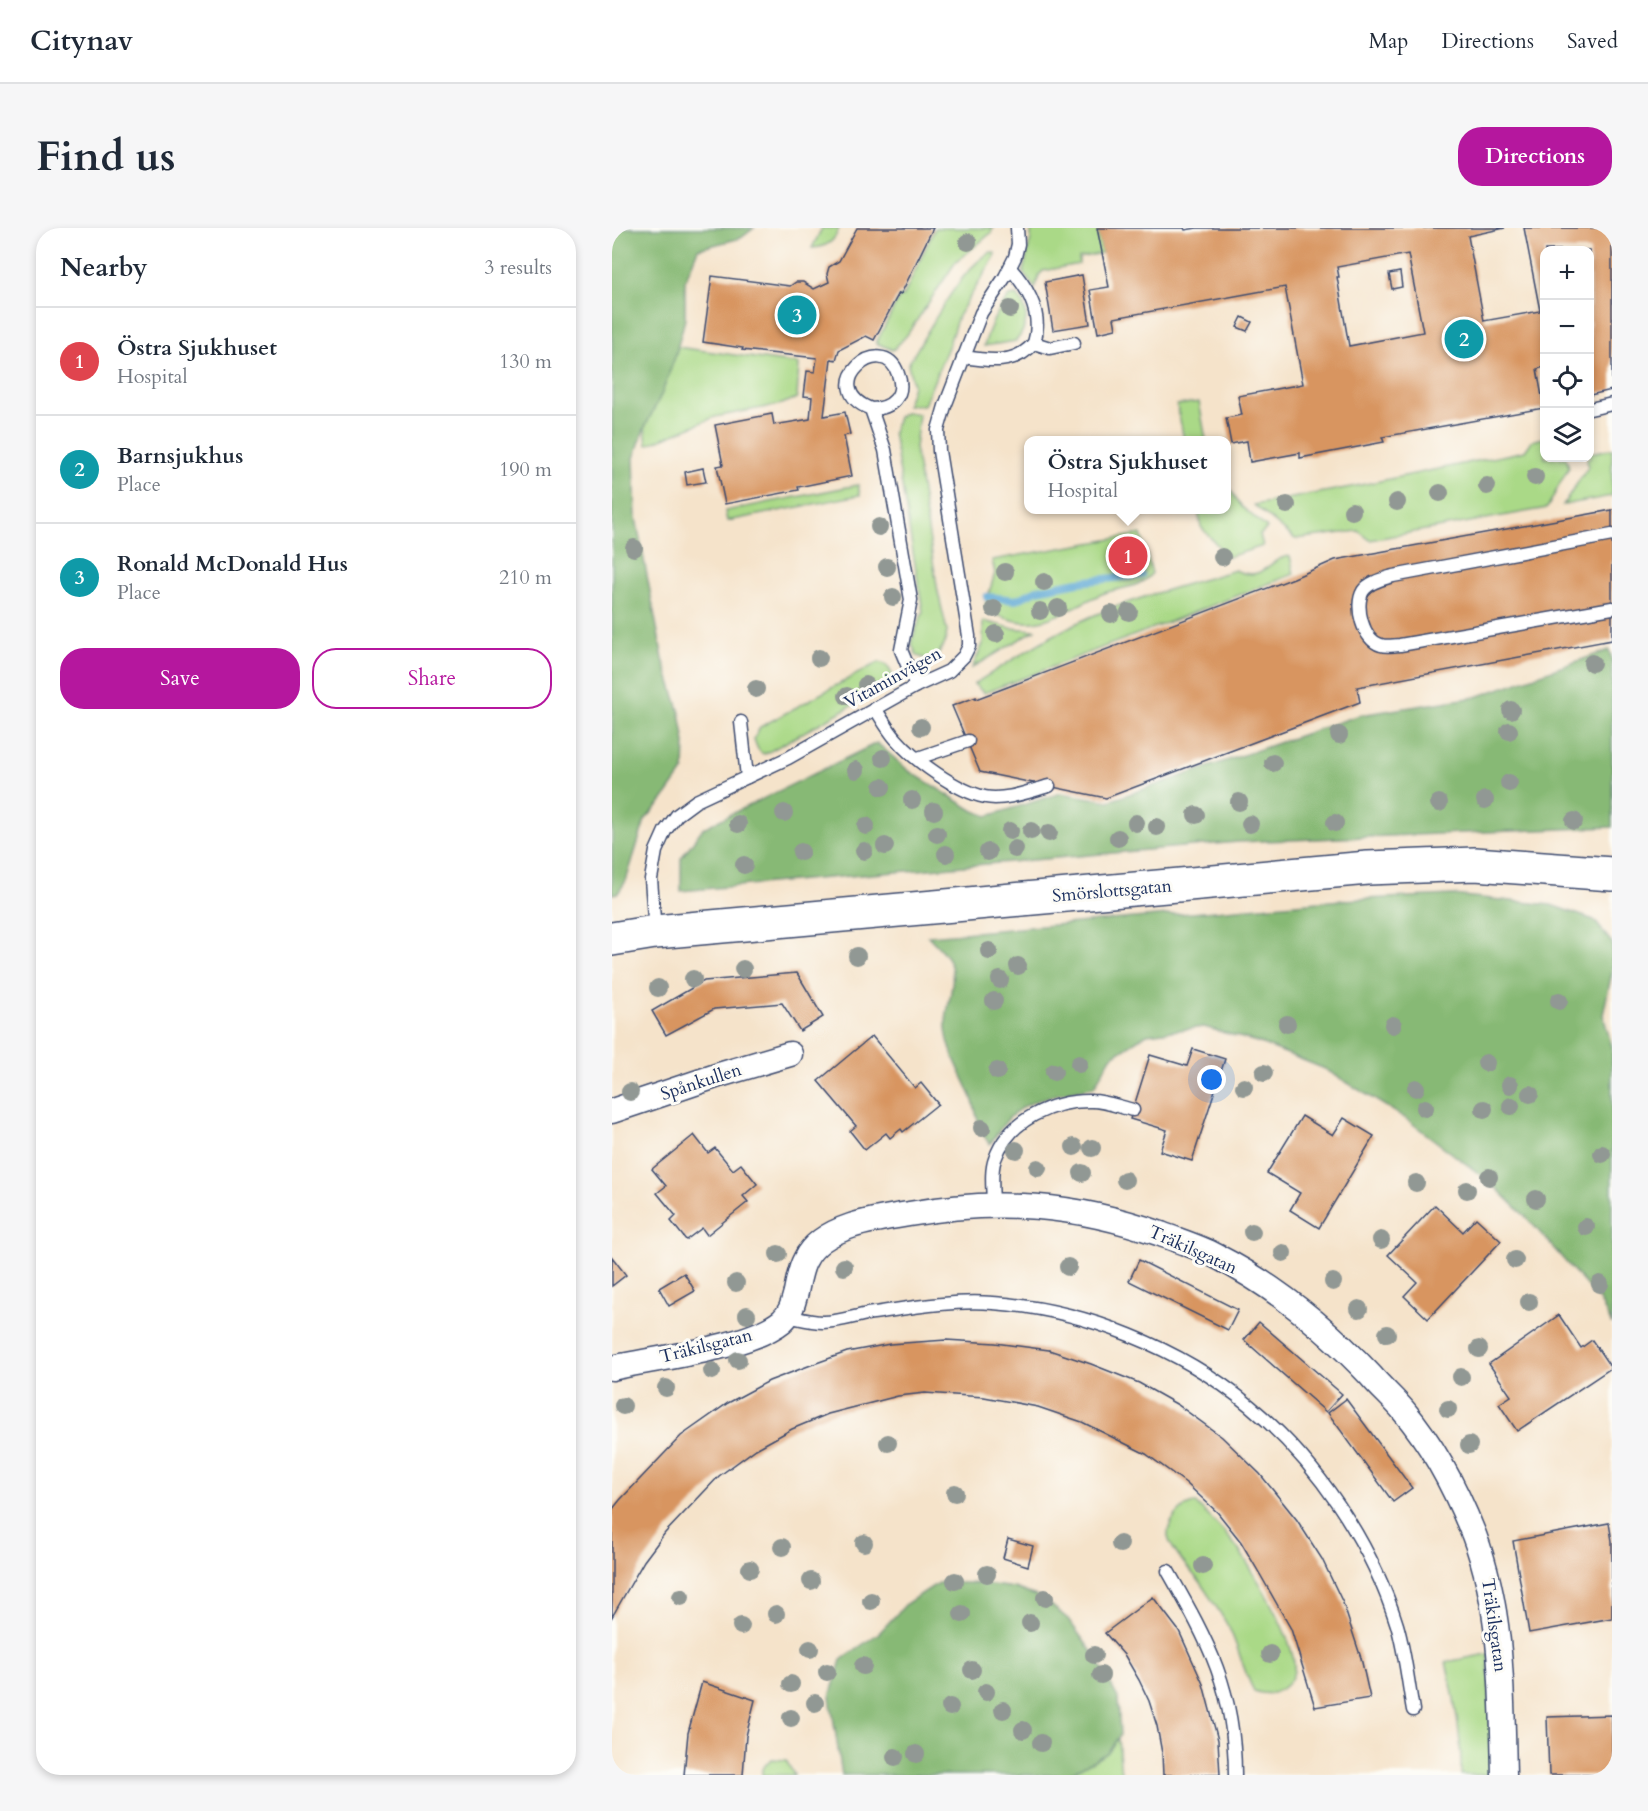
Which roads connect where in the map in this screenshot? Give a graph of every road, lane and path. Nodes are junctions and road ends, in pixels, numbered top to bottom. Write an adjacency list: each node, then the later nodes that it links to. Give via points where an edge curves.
1 (1017, 228): 2 (lane, Vitaminvägen, via 1015,257)
2 (1010, 268): 3 (lane, via 1027,291 1034,309 1038,322); 5 (lane, Vitaminvägen, via 981,313)
3 (1035, 343): 4 (lane, via 1050,348); 5 (lane, via 1020,356 1006,360)
4 (1074, 343)
5 (963, 357): 11 (lane, Vitaminvägen, via 938,430 969,646 949,670)
6 (1612, 404): 7 (lane)
7 (1594, 408)
8 (871, 409): 8 (lane, via 855,399 849,383 859,364 877,358 892,363 901,383 892,404); 11 (lane, via 885,450 911,600 901,650)
9 (1612, 535): 10 (lane, via 1393,576 1368,587 1360,603 1362,625 1375,643 1383,646)
10 (1612, 608)
11 (916, 686): 12 (lane, Vitaminvägen)
12 (875, 708): 15 (lane, via 897,740); 16 (lane, Vitaminvägen)
13 (741, 722): 16 (lane)
14 (968, 741): 15 (lane)
15 (918, 758): 17 (lane, via 960,787 986,797 1013,796)
16 (747, 777): 19 (lane, Vitaminvägen, via 696,801 677,815 665,831 656,851 651,879)
17 (1049, 786)
18 (1612, 874): 19 (street, Smörslottsgatan, via 1475,864 1377,867)
19 (655, 932): 20 (street, Smörslottsgatan)
20 (612, 939)
21 (790, 1054): 23 (street, Spånkullen)
22 (1132, 1110): 24 (lane, via 1094,1101 1067,1102 1032,1116 1005,1136 994,1161)
23 (612, 1111)
24 (993, 1205): 25 (street, Träkilsgatan, via 933,1209 891,1217 849,1227 820,1241 805,1260); 30 (street, Träkilsgatan, via 1060,1208 1097,1215 1136,1225 1215,1255 1315,1322 1404,1411 1459,1500 1486,1572 1499,1648)
25 (787, 1316): 26 (street, Träkilsgatan, via 745,1339); 28 (lane, via 823,1322 910,1307 990,1303 1030,1306 1070,1314 1185,1360 1218,1381 1276,1431 1304,1461 1347,1520 1371,1560 1397,1626)
26 (612, 1368)
27 (1168, 1571): 29 (lane, via 1205,1635 1221,1676 1230,1707)
28 (1413, 1710)
29 (1235, 1775)
30 (1504, 1775)

